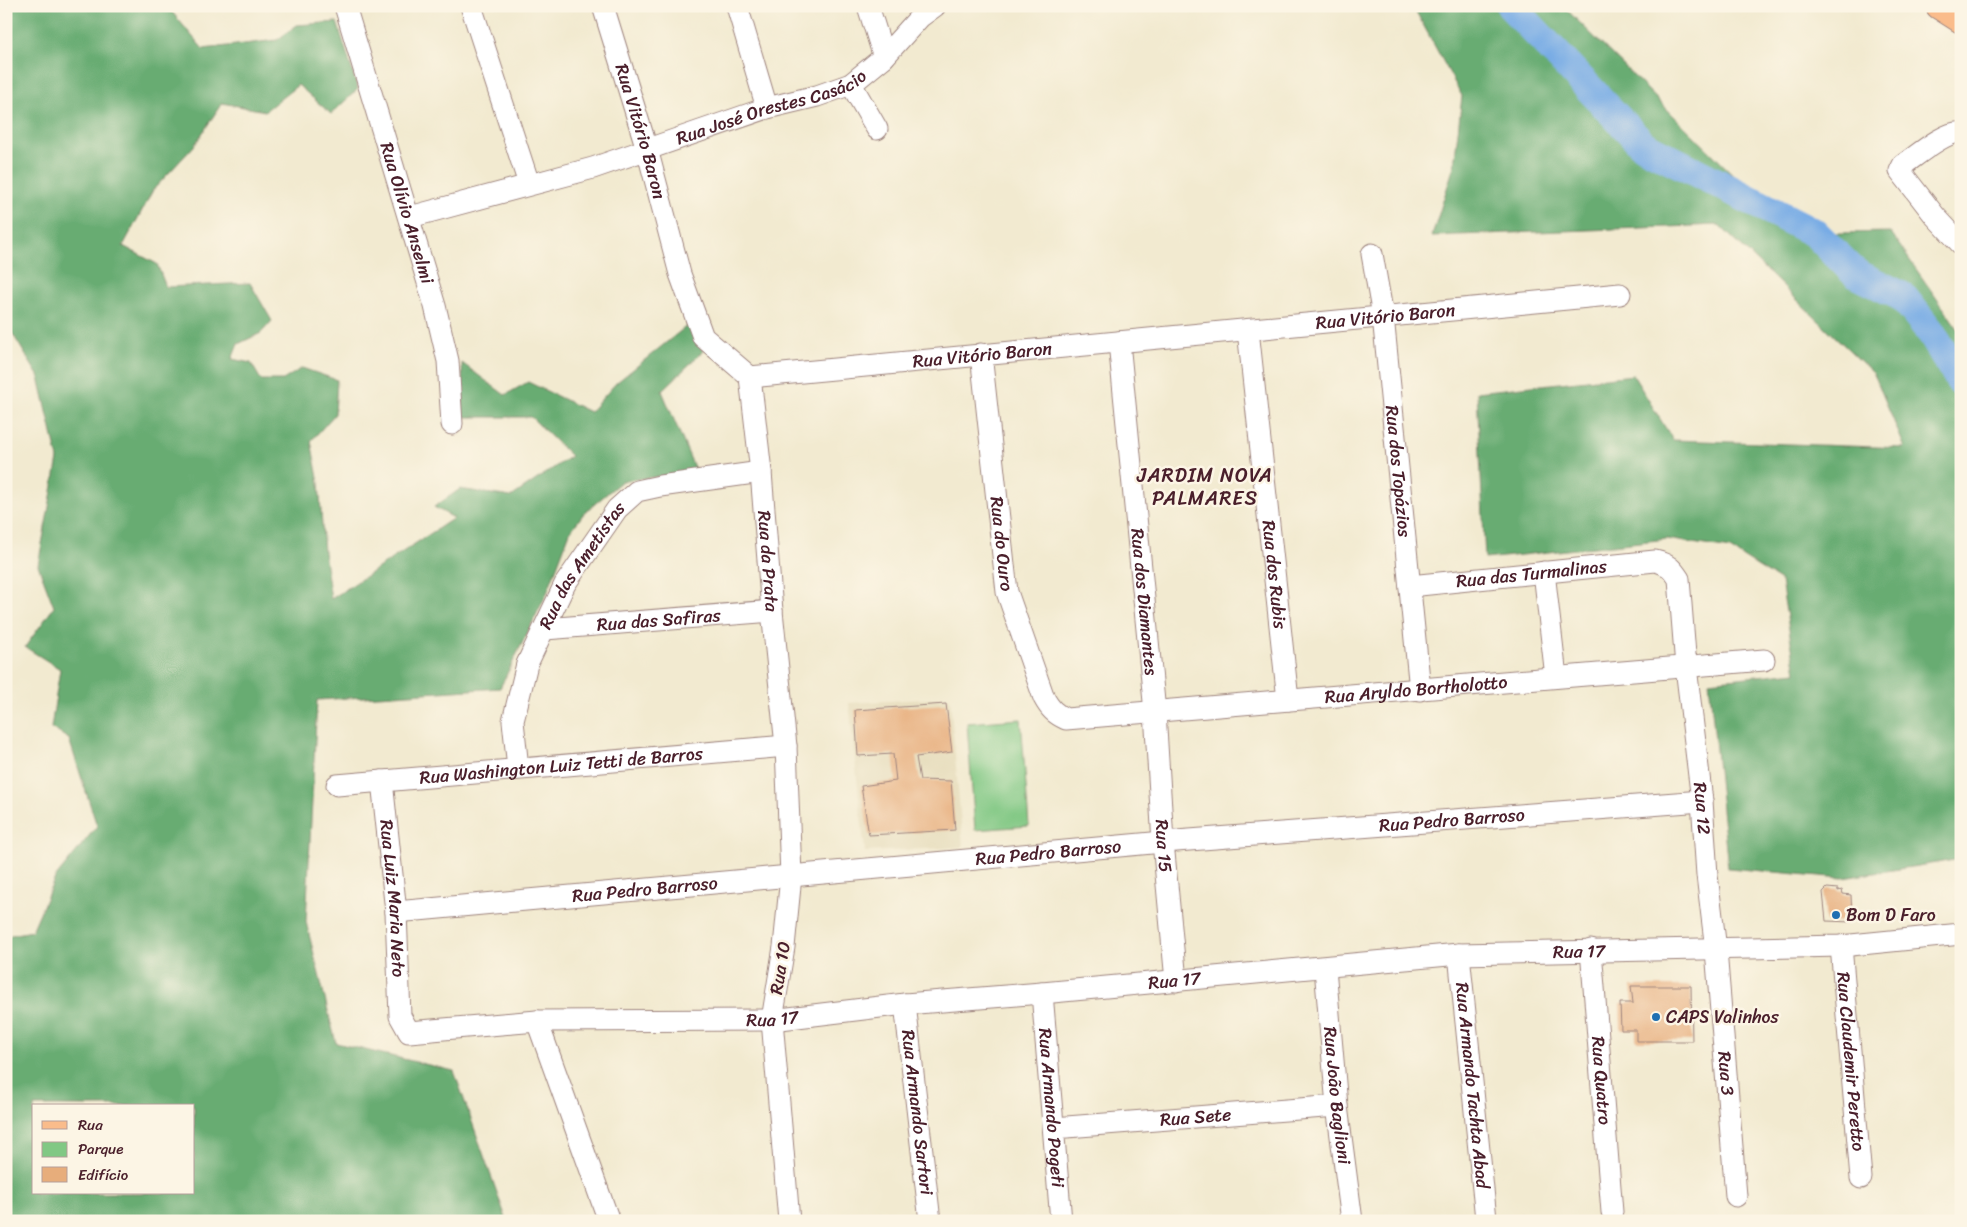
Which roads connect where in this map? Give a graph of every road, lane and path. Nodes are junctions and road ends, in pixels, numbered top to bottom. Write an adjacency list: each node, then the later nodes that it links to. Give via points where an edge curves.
1 (345, 6): 16 (street, Rua Olívio Anselmi)
2 (471, 6): 15 (street)
3 (603, 6): 14 (street, Rua Vitório Baron)
4 (737, 6): 11 (street)
5 (868, 6): 9 (street)
6 (935, 6): 9 (street, Rua José Orestes Casácio, via 920,17)
7 (1939, 6): 8 (main road)
8 (1961, 20)
9 (884, 57): 10 (street, Rua José Orestes Casácio)
10 (851, 84): 11 (street, Rua José Orestes Casácio); 12 (street)
11 (767, 108): 14 (street, Rua José Orestes Casácio)
12 (877, 129)
13 (1961, 133): 17 (street, via 1943,138 1900,171)
14 (647, 149): 15 (street, Rua José Orestes Casácio, via 593,168); 24 (street, Rua Vitório Baron, via 680,274 703,337)
15 (528, 184): 16 (street, Rua José Orestes Casácio)
16 (410, 217): 25 (street, Rua Olívio Anselmi, via 448,361)
17 (1961, 244)
18 (1372, 254): 20 (street, Rua dos Topázios)
19 (1620, 294): 20 (street, Rua Vitório Baron)
20 (1383, 316): 21 (street, Rua Vitório Baron); 29 (street, Rua dos Topázios)
21 (1248, 330): 22 (street, Rua Vitório Baron); 36 (street, Rua dos Rubis)
22 (1119, 342): 23 (street, Rua Vitório Baron); 37 (street, Rua dos Diamantes)
23 (981, 354): 24 (street, Rua Vitório Baron); 38 (street, Rua do Ouro, via 1007,592 1044,698 1051,709)
24 (750, 377): 26 (street, Rua da Prata)
25 (452, 424)
26 (761, 472): 30 (street, Rua da Prata); 31 (street, Rua das Ametistas, via 637,491 617,509 565,584)
27 (1655, 561): 28 (street, Rua das Turmalinas); 33 (street, Rua 12, via 1672,567 1679,579)
28 (1544, 572): 29 (street, Rua das Turmalinas); 34 (street)
29 (1410, 586): 35 (street, Rua dos Topázios)
30 (772, 611): 31 (street, Rua das Safiras); 39 (street, Rua da Prata)
31 (545, 629): 40 (street, Rua das Ametistas, via 527,664 513,721)
32 (1764, 660): 33 (street, Rua Aryldo Bortholotto)
33 (1686, 667): 34 (street, Rua Aryldo Bortholotto); 43 (street, Rua 12)
34 (1556, 677): 35 (street, Rua Aryldo Bortholotto)
35 (1420, 690): 36 (street, Rua Aryldo Bortholotto)
36 (1288, 700): 37 (street, Rua Aryldo Bortholotto)
37 (1155, 712): 38 (street, Rua Aryldo Bortholotto); 44 (street, Rua 15)
38 (1066, 718)
39 (786, 746): 40 (street, Rua Washington Luiz Tetti de Barros); 45 (street, Rua 10)
40 (518, 768): 41 (street, Rua Washington Luiz Tetti de Barros)
41 (382, 781): 42 (street, Rua Washington Luiz Tetti de Barros); 46 (street, Rua Luiz Maria Neto)
42 (337, 785)
43 (1702, 801): 44 (street, Rua Pedro Barroso); 50 (street, Rua 12)
44 (1163, 842): 45 (street, Rua Pedro Barroso); 53 (street, Rua 15)
45 (791, 876): 46 (street, Rua Pedro Barroso); 57 (street, Rua 10)
46 (396, 912): 56 (street, Rua Luiz Maria Neto)
47 (1961, 934): 48 (street, Rua 17)
48 (1841, 946): 50 (street, Rua 17); 61 (street, Rua Claudemir Peretto)
49 (1591, 950): 50 (street, Rua 17); 51 (street, Rua 17); 63 (street, Rua Quatro)
50 (1716, 950): 62 (street, Rua 3)
51 (1459, 954): 52 (street, Rua 17); 64 (street, Rua Armando Tachta Abad)
52 (1325, 968): 53 (street, Rua 17); 59 (street, Rua João Baglioni)
53 (1176, 981): 54 (street, Rua 17)
54 (1042, 993): 55 (street, Rua 17); 60 (street, Rua Armando Pogeti)
55 (905, 1004): 57 (street, Rua 17); 67 (street, Rua Armando Sartori)
56 (400, 1016): 58 (street, Rua 17, via 409,1032)
57 (772, 1020): 58 (street, Rua 17); 66 (street, Rua 10)
58 (537, 1021): 65 (street)
59 (1337, 1106): 60 (street, Rua Sete); 69 (street, Rua João Baglioni)
60 (1054, 1128): 68 (street, Rua Armando Pogeti)
61 (1861, 1178)
62 (1736, 1196)
63 (1612, 1212)
64 (1486, 1219)
65 (609, 1221)
66 (789, 1221)
67 (930, 1221)
68 (1061, 1221)
69 (1352, 1221)

